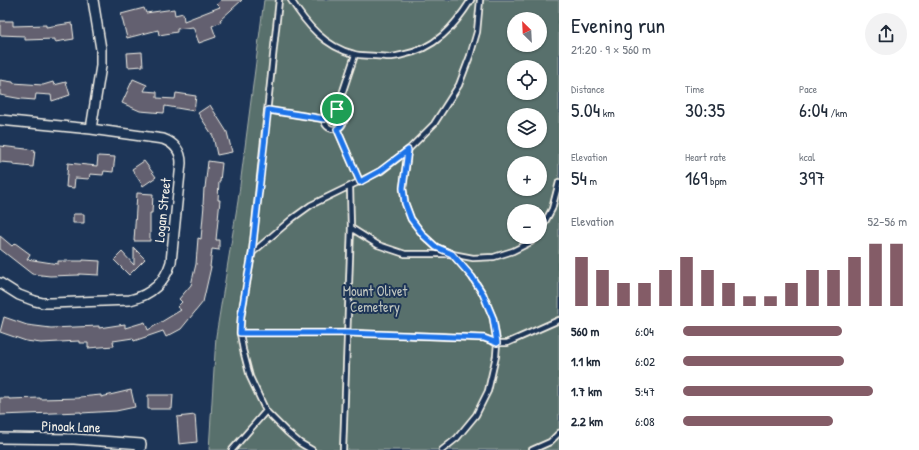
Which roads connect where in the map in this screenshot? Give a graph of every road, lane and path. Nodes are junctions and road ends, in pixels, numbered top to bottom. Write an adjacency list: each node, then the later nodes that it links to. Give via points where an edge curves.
1 (93, 0): 11 (street, via 101,49 101,66)
2 (279, 0): 8 (lane)
3 (291, 0): 6 (lane, via 302,18 322,38 332,46)
4 (471, 0): 6 (lane, via 462,15 431,45 412,53 392,57)
5 (480, 0): 13 (lane, via 477,32 459,85 434,124)
6 (355, 54): 7 (lane)
7 (337, 109): 9 (lane, via 327,111); 12 (lane, via 344,116 344,121)
8 (268, 110): 9 (lane); 22 (lane)
9 (324, 119): 12 (lane, via 327,126)
10 (0, 120): 11 (street, Logan Street)
11 (91, 129): 24 (street, Logan Street, via 163,139 171,142 179,151 181,163 171,262 164,278 152,291 130,300 51,303 27,299)
12 (337, 129): 14 (lane)
13 (408, 150): 14 (lane); 23 (lane, via 403,188 411,219 436,247)
14 (360, 182): 16 (lane)
15 (559, 182): 17 (lane)
16 (350, 187): 20 (lane); 22 (lane, via 311,205)
17 (556, 195): 18 (lane); 19 (lane)
18 (559, 202)
19 (547, 218)
20 (351, 228): 23 (lane, via 378,245 405,254); 27 (lane)
21 (527, 244): 23 (lane, via 494,257 473,258)
22 (252, 253): 26 (lane)
23 (452, 254): 28 (lane, via 483,294 493,318)
24 (0, 283)
25 (559, 320): 28 (lane, via 507,343)
26 (240, 333): 27 (lane); 29 (lane, via 250,377)
27 (347, 333): 28 (lane, via 484,338); 35 (lane)
28 (497, 343): 36 (lane, via 488,391 476,415 457,438)
29 (266, 411): 33 (lane); 34 (lane, via 287,432)
30 (559, 433): 37 (lane, via 550,442)
31 (0, 438): 32 (street, Pinoak Lane, via 74,439)
32 (141, 447)
33 (232, 450)
34 (312, 450)
35 (342, 450)
36 (442, 450)
37 (532, 450)

